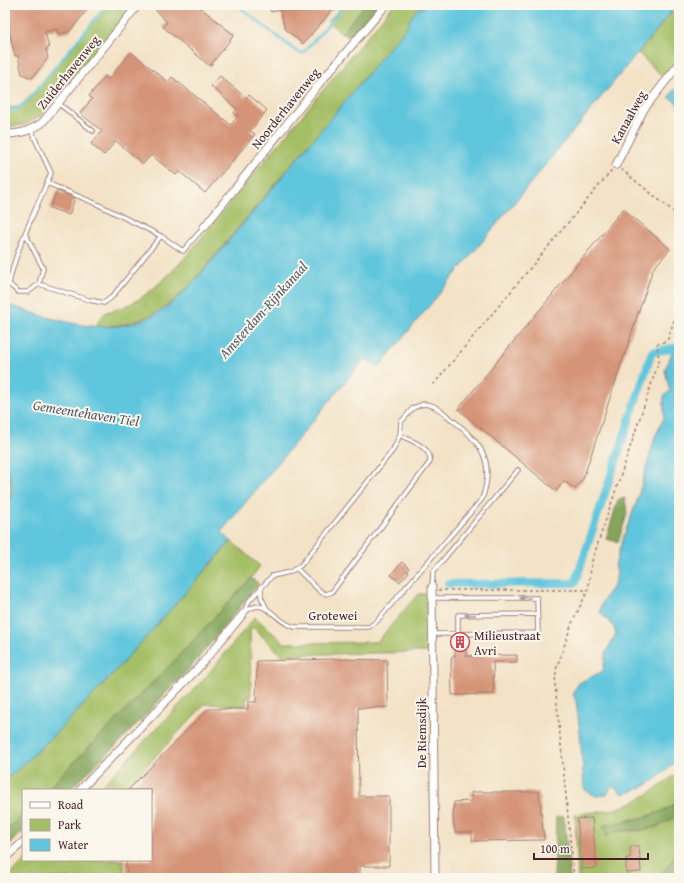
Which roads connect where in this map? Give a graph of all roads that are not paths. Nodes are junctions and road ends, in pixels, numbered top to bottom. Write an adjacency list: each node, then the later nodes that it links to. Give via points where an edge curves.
1 (138, 5): 4 (street, Zuiderhavenweg)
2 (386, 5): 10 (street, Noorderhavenweg)
3 (679, 64): 8 (street, Kanaalweg, via 644,109)
4 (58, 103): 5 (street, Zuiderhavenweg, via 42,123); 6 (lane)
5 (31, 130): 7 (street, Zuiderhavenweg); 9 (lane, via 52,173)
6 (93, 131)
7 (5, 134)
8 (616, 165)
9 (48, 183): 11 (lane); 12 (lane, via 98,204)
10 (204, 227): 12 (lane, via 183,251)
11 (26, 234): 13 (lane, via 43,268); 13 (lane, via 12,268 9,284 18,292 28,292)
12 (161, 236): 13 (lane, via 112,297 104,303)
13 (39, 284)
14 (400, 435): 16 (lane, via 393,450); 16 (lane, via 427,450 431,456 430,462 332,592 321,592); 20 (lane, Grotewei, via 401,422 413,408 418,405 434,405 467,431 477,444 487,464 488,478 482,499 377,621 369,626 289,626)
15 (518, 470): 18 (lane, via 433,572)
16 (296, 568): 17 (lane, via 272,576)
17 (261, 586): 20 (lane, via 261,597); 21 (lane)
18 (432, 589): 19 (street, De Riemsdijk)
19 (432, 598): 22 (lane, one-way to 19, via 537,598); 23 (street, De Riemsdijk)
20 (268, 609): 21 (lane, via 251,608)
21 (243, 614): 25 (street, via 200,666)
22 (537, 614): 24 (lane, one-way to 24, via 458,615); 24 (lane, via 538,633)
23 (433, 634): 24 (lane); 28 (street, De Riemsdijk)
24 (458, 634)
25 (81, 789)
26 (22, 843): 27 (street)
27 (5, 858)
28 (435, 878)

